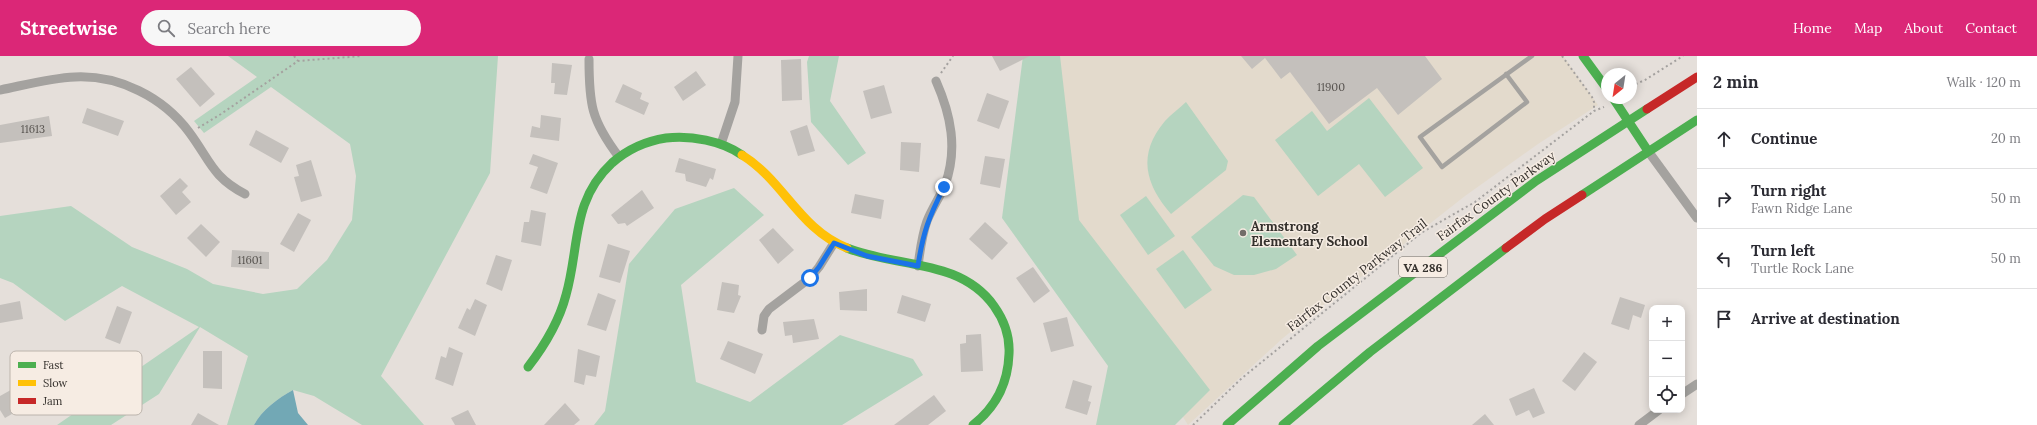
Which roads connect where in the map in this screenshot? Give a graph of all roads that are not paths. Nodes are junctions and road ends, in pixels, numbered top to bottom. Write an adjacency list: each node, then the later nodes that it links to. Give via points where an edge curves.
1 (738, 56): 13 (street, via 735,102)
2 (1532, 56): 5 (lane)
3 (1583, 56): 8 (main road)
4 (589, 59): 15 (street, via 592,110 604,137)
5 (1506, 74): 5 (lane, via 1420,137 1442,167 1527,102)
6 (1697, 77): 12 (main road, Fairfax County Parkway / VA 286)
7 (936, 81): 19 (street, via 950,118 952,154 944,187 927,220)
8 (1601, 81)
9 (0, 90): 16 (street, via 75,77 116,82 135,89 168,110 190,133 211,168 221,179)
10 (1617, 104): 12 (main road)
11 (1697, 120): 14 (main road, VA 286)
12 (1628, 121): 14 (main road); 26 (main road, Fairfax County Parkway / VA 286, via 1536,181 1289,370)
13 (721, 144): 15 (main road, via 681,137 662,139); 18 (main road, via 749,157 808,224)
14 (1648, 151): 17 (street); 27 (main road, VA 286, via 1520,237 1370,352)
15 (619, 157): 21 (main road, via 590,188 582,205 577,221 569,284 562,308 552,333)
16 (245, 194)
17 (1697, 218)
18 (834, 243): 19 (main road, via 867,256); 20 (street, via 810,278 769,309 764,316)
19 (918, 266): 25 (main road, via 961,276 975,285 997,308 1004,323 1010,348 1006,380 990,410)
20 (762, 330)
21 (528, 367)
22 (1697, 384): 23 (street)
23 (1685, 392)
24 (1656, 413): 28 (street)
25 (973, 425)
26 (1227, 425)
27 (1283, 425)
28 (1639, 425)

